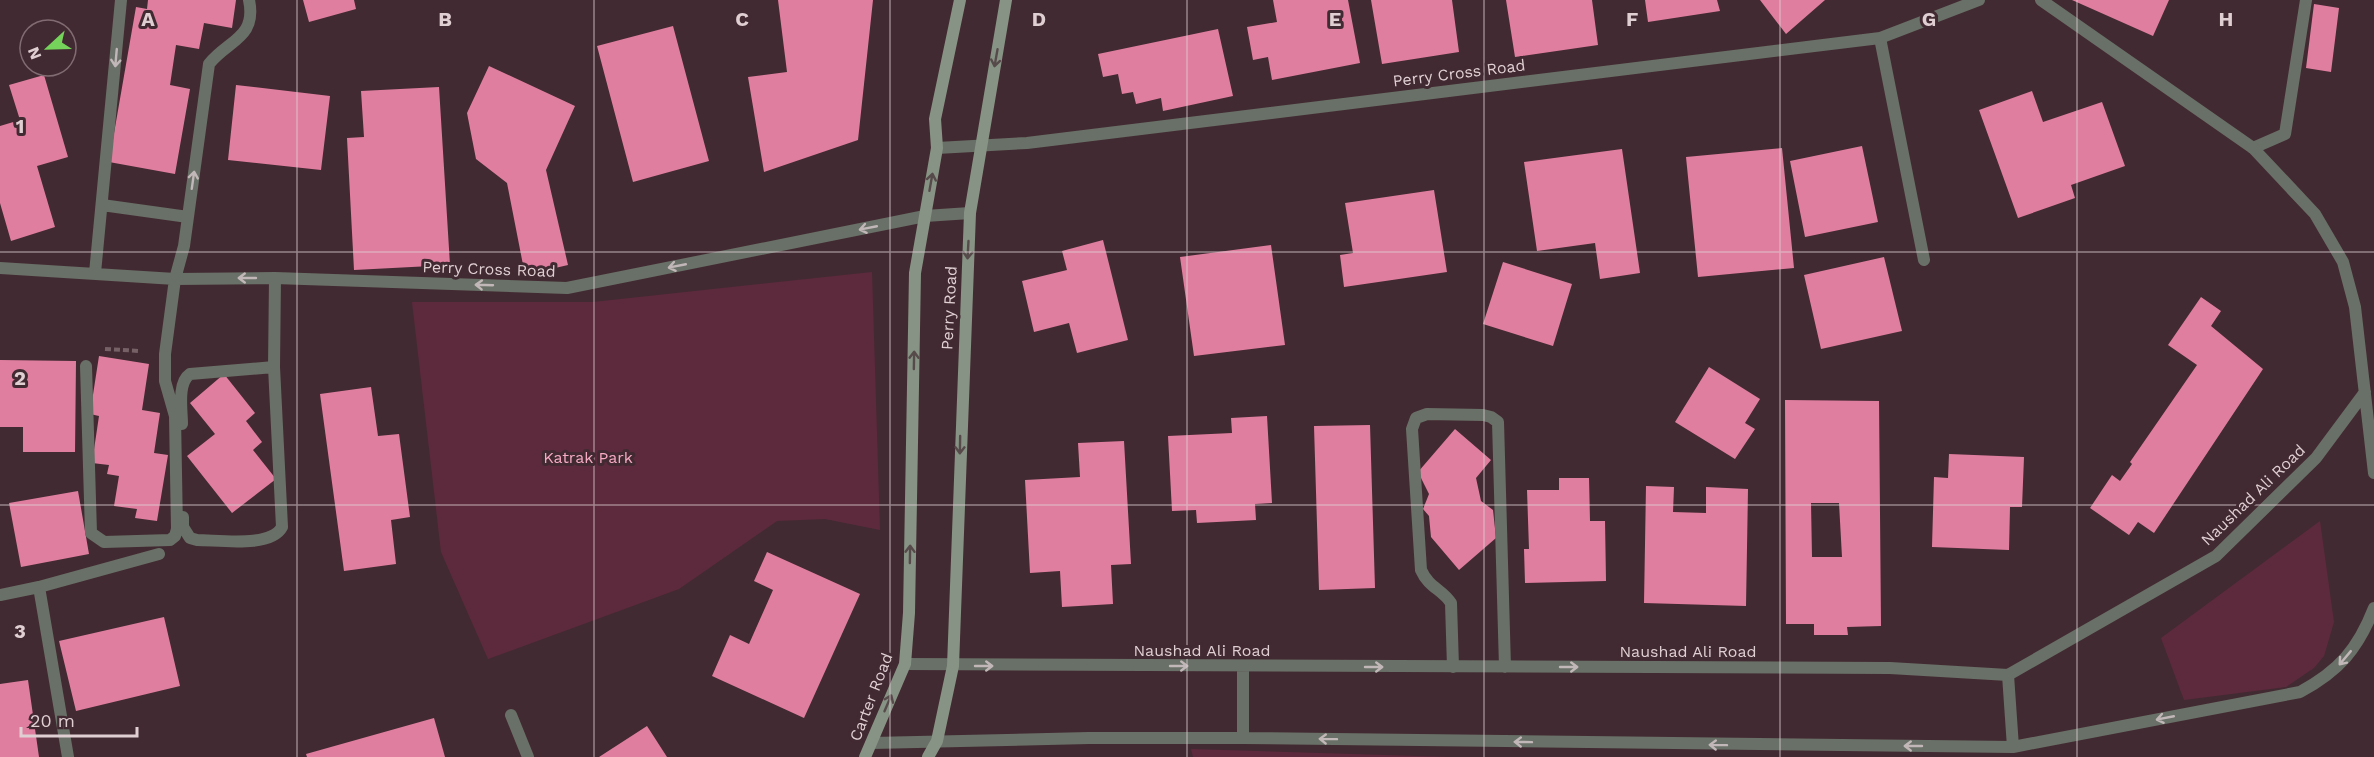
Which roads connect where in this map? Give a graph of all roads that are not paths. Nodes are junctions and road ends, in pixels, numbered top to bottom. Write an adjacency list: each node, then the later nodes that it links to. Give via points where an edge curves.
1 (121, 0): 12 (street, one-way to 12)
2 (249, 0): 15 (street, one-way to 2, via 209,64 250,24)
3 (960, 0): 10 (main road, Perry Road, via 935,119)
4 (1006, 0): 9 (main road, Perry Road, one-way to 9)
5 (1979, 0): 8 (street, Perry Cross Road)
6 (2041, 0): 11 (street)
7 (2306, 0): 11 (street, via 2285,134)
8 (1880, 38): 9 (street, Perry Cross Road); 16 (street)
9 (981, 146): 10 (street, Perry Cross Road); 13 (main road, Perry Road)
10 (937, 148): 14 (main road, Perry Road, one-way to 10)
11 (2253, 148): 23 (street, via 2315,214 2343,262 2355,307)
12 (102, 205): 15 (street); 18 (street)
13 (970, 213): 14 (street, Perry Cross Road); 31 (main road, Perry Road, one-way to 31)
14 (925, 216): 19 (street, Perry Cross Road, one-way to 19, via 567,288); 29 (main road, Perry Road, one-way to 14, via 915,273)
15 (188, 217): 20 (street)
16 (1924, 260)
17 (0, 268): 18 (street, Perry Cross Road)
18 (95, 273): 20 (street, Perry Cross Road)
19 (275, 278): 20 (street, Perry Cross Road, one-way to 20); 22 (street)
20 (175, 279): 21 (street, via 165,381 175,416 176,536 163,541 104,542 91,533)
21 (86, 366)
22 (274, 367): 22 (street, via 282,527 266,540 190,538 183,527 185,377 197,372)
23 (2365, 392): 24 (street); 35 (street, Naushad Ali Road, via 2316,458 2216,556)
24 (2374, 473)
25 (159, 554): 26 (street)
26 (39, 587): 27 (street); 41 (street)
27 (0, 595)
28 (2374, 608): 40 (street, one-way to 40, via 2362,637 2340,665 2300,692)
29 (909, 613): 30 (main road, Carter Road)
30 (905, 664): 31 (street, Naushad Ali Road); 39 (main road, Carter Road, one-way to 30)
31 (953, 666): 32 (street, Naushad Ali Road, one-way to 32); 38 (main road)
32 (1243, 667): 33 (street, Naushad Ali Road, one-way to 33); 37 (street)
33 (1453, 667): 34 (street, Naushad Ali Road); 34 (street, via 1451,603 1431,587 1421,570 1412,429 1416,418 1427,414 1483,415 1498,422)
34 (1505, 667): 35 (street, Naushad Ali Road, one-way to 35, via 1890,668)
35 (2008, 675): 40 (street)
36 (511, 715): 42 (street)
37 (1243, 738): 38 (street); 40 (street, one-way to 37)
38 (938, 741): 39 (street); 44 (main road)
39 (872, 743): 43 (main road, Carter Road)
40 (2013, 747)
41 (68, 757)
42 (528, 757)
43 (865, 757)
44 (928, 757)

